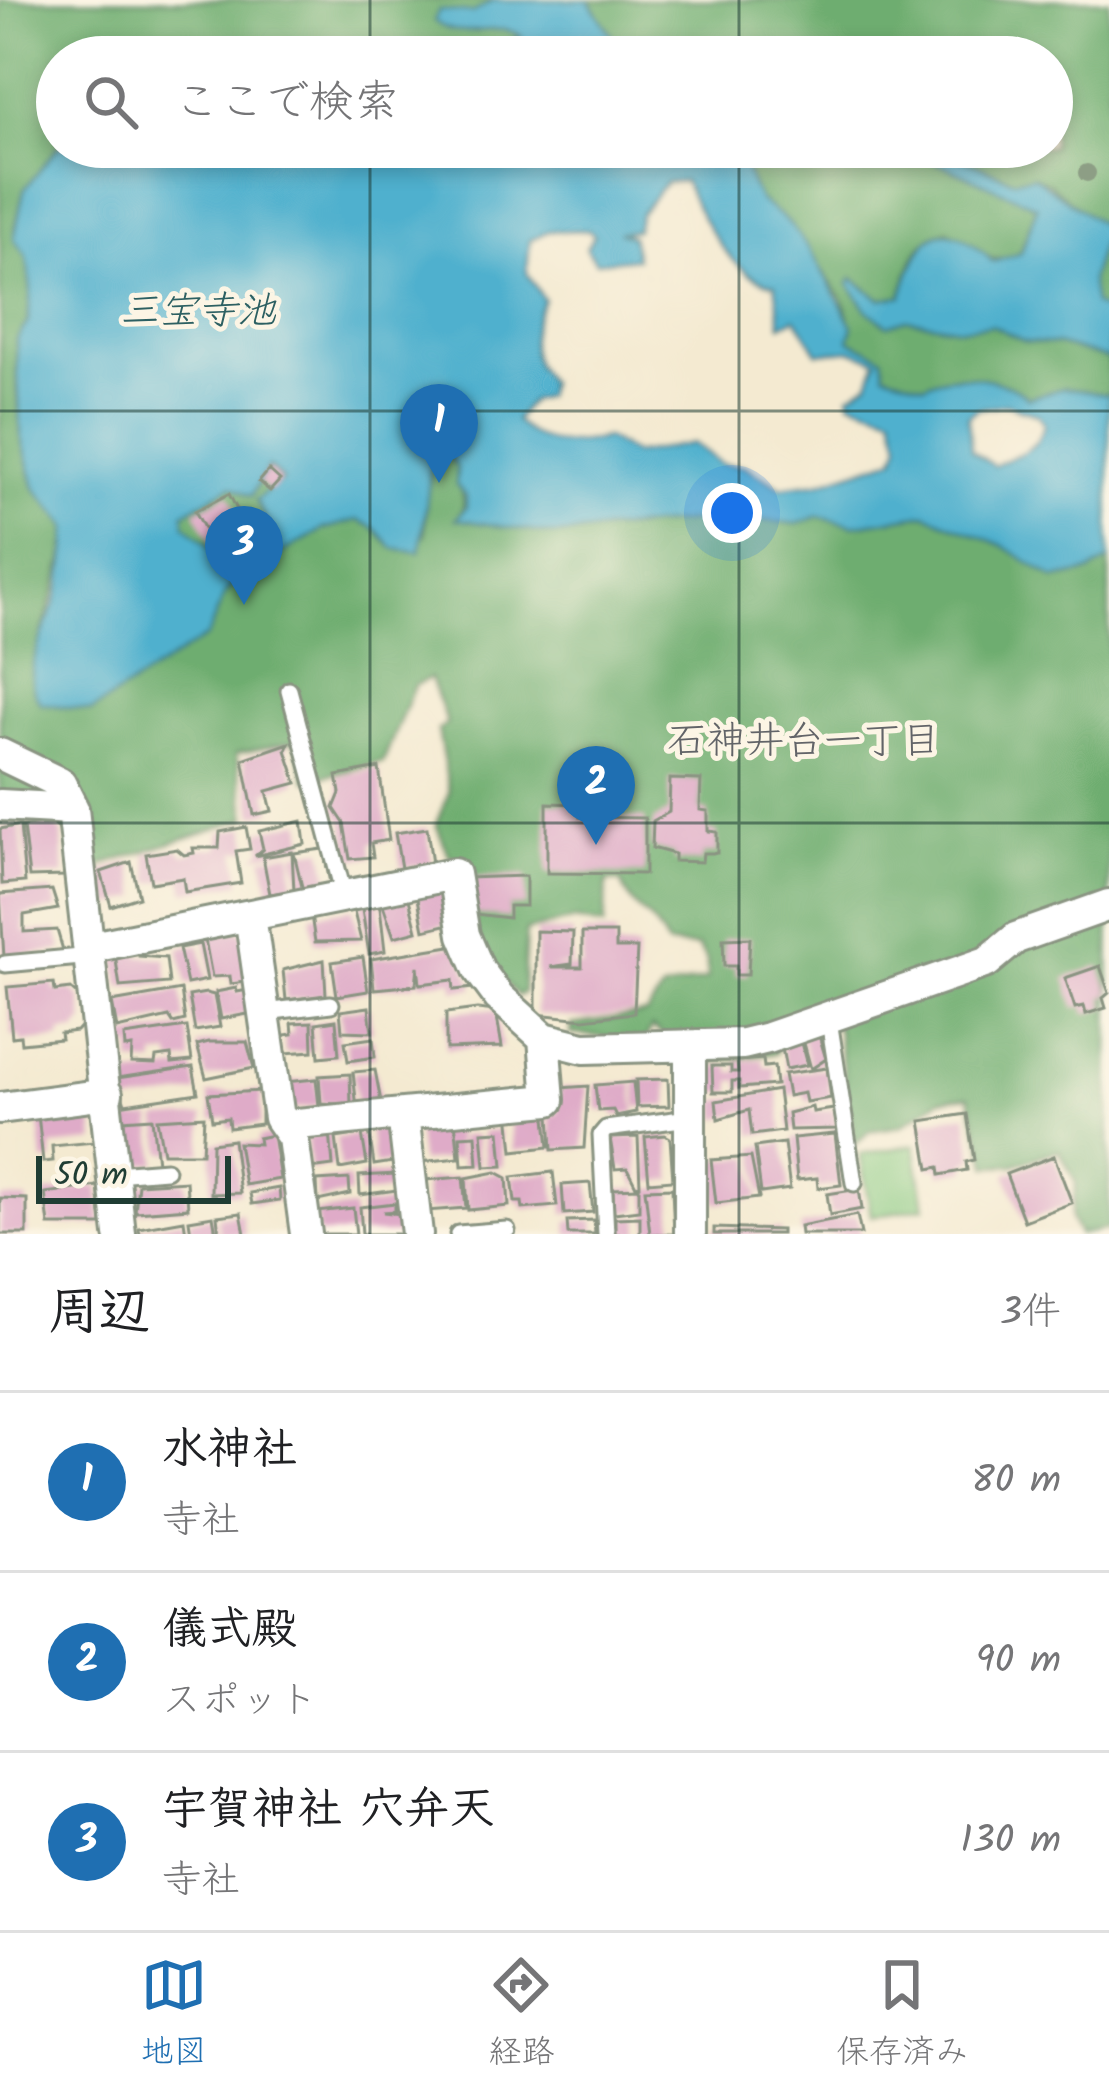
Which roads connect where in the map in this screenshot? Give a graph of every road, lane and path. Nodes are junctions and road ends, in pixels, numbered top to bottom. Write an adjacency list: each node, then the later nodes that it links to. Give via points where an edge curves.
1 (289, 690): 5 (lane)
2 (0, 754): 4 (street, via 59,783)
3 (0, 805): 4 (street)
4 (73, 809): 8 (street)
5 (344, 896): 7 (street); 13 (street, via 454,874 479,970)
6 (1109, 905): 12 (street, via 1016,938 987,962)
7 (250, 915): 8 (street); 11 (street)
8 (92, 951): 9 (lane); 15 (street)
9 (5, 964)
10 (331, 1004): 11 (lane)
11 (265, 1012): 19 (street, via 279,1118)
12 (829, 1020): 14 (street, via 743,1044); 22 (lane)
13 (544, 1038): 14 (street, via 584,1048); 17 (street, via 550,1100)
14 (690, 1046): 18 (street)
15 (106, 1094): 16 (street); 21 (street)
16 (0, 1108)
17 (403, 1114): 19 (street); 26 (street)
18 (689, 1118): 28 (lane, via 606,1129); 29 (street)
19 (290, 1129): 25 (street)
20 (166, 1170): 21 (lane)
21 (115, 1174): 24 (street)
22 (854, 1183)
23 (507, 1230): 27 (lane)
24 (121, 1234)
25 (306, 1234)
26 (417, 1234)
27 (458, 1234)
28 (606, 1234)
29 (691, 1234)

